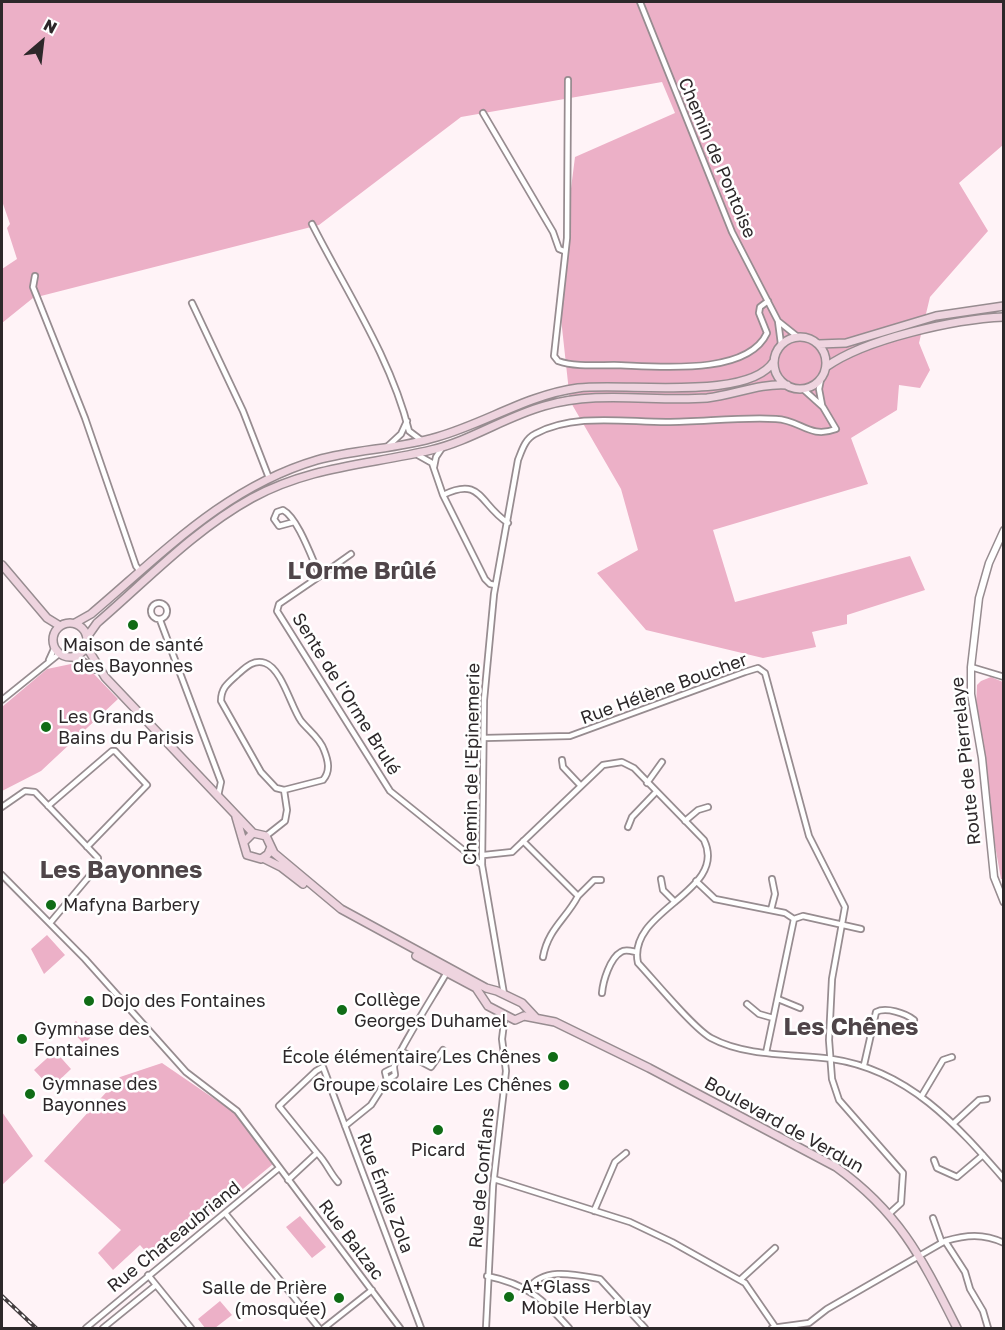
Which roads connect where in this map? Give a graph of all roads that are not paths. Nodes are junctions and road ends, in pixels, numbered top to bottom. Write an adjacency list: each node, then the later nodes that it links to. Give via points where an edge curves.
1 (640, 2): 7 (street, Chemin de Pontoise, via 732,232)
2 (568, 80): 5 (street)
3 (483, 113): 5 (street, via 553,232 559,249)
4 (312, 224): 21 (street, via 391,376)
5 (564, 251): 7 (street, via 554,356 562,363 721,363 762,343 767,333 759,313)
6 (35, 276): 34 (street, via 33,287)
7 (768, 301): 11 (street, Chemin de Pontoise)
8 (192, 303): 27 (street, via 243,411)
9 (1004, 306): 14 (main road, via 936,316 846,343)
10 (1004, 317): 16 (main road, via 928,329 858,350)
11 (778, 321): 12 (street, Chemin de Pontoise); 13 (street, Chemin de Pontoise)
12 (798, 337): 13 (main road); 14 (main road)
13 (781, 344): 15 (main road)
14 (819, 344): 16 (main road)
15 (774, 361): 18 (main road, via 777,375); 22 (main road, via 758,375 726,385 600,386 555,392)
16 (826, 367): 17 (main road)
17 (821, 379): 19 (main road); 20 (street)
18 (787, 385): 19 (main road); 24 (main road, via 704,398 574,399 530,411)
19 (803, 389): 20 (street)
20 (823, 407): 30 (street, Chemin de l'Epinemerie, via 836,429 822,434 778,419 562,424 535,434 523,447)
21 (407, 421): 22 (street, via 411,434); 23 (street, via 401,434)
22 (424, 441): 23 (main road)
23 (387, 447): 27 (main road, via 322,459)
24 (443, 447): 25 (main road); 26 (street)
25 (414, 454): 26 (street, via 426,458); 42 (main road, via 319,471 254,498 198,536)
26 (434, 467): 28 (street)
27 (269, 478): 34 (main road, via 211,512)
28 (443, 495): 30 (street, via 461,487 474,490); 36 (street, via 484,579)
29 (294, 522): 35 (street)
30 (508, 523): 36 (street, Chemin de l'Epinemerie)
31 (1004, 530): 46 (street, Route de Pierrelaye, via 979,598)
32 (351, 554): 35 (street, Sente de l'Orme Brulé)
33 (2, 565): 37 (main road)
34 (140, 571): 39 (main road)
35 (320, 576): 72 (street, Sente de l'Orme Brulé, via 279,604 278,611 390,791)
36 (495, 585): 50 (street, Chemin de l'Epinemerie, via 483,700)
37 (47, 618): 40 (main road); 41 (main road)
38 (160, 620): 57 (street, via 221,782)
39 (75, 623): 40 (main road); 42 (main road)
40 (60, 626): 41 (main road)
41 (53, 635): 44 (main road)
42 (87, 637): 43 (main road)
43 (86, 646): 45 (main road); 47 (main road)
44 (57, 651): 45 (main road); 49 (street)
45 (73, 657): 47 (main road)
46 (971, 667): 48 (street); 78 (street, Route de Pierrelaye, via 973,714)
47 (105, 677): 57 (main road)
48 (1004, 677)
49 (2, 700)
50 (484, 738): 70 (street, Chemin de l'Epinemerie); 86 (street, Rue Hélène Boucher, via 570,736 744,672 762,670 809,836 845,907)
51 (562, 760): 54 (street, via 563,767)
52 (662, 762): 53 (street)
53 (647, 783): 54 (street, via 634,768 616,762 603,765); 56 (street)
54 (581, 786): 66 (street)
55 (284, 790): 55 (street, via 276,788 261,772 221,701 226,684 257,662 267,663 274,671 302,721 323,746 327,761 328,771 323,780); 65 (street, via 285,821)
56 (656, 792): 62 (street); 63 (street)
57 (218, 796): 61 (main road)
58 (48, 806): 59 (street, via 35,792 25,791); 68 (street); 68 (street, via 115,751 147,785)
59 (2, 807)
60 (708, 807): 62 (street)
61 (235, 815): 64 (main road); 67 (main road)
62 (685, 821): 77 (street, via 704,840 709,854)
63 (628, 826)
64 (253, 833): 65 (main road); 67 (main road)
65 (266, 836): 69 (main road)
66 (523, 841): 70 (street, via 512,852); 80 (street)
67 (244, 842): 71 (main road, via 247,855)
68 (87, 847): 85 (street, via 98,858 97,867)
69 (271, 847): 71 (main road); 90 (main road, via 341,909)
70 (484, 855): 72 (street, Chemin de l'Epinemerie)
71 (262, 858): 90 (main road, via 289,873 351,920)
72 (482, 865): 91 (street, Chemin de l'Epinemerie)
73 (2, 875): 85 (street, Rue Balzac)
74 (661, 879): 81 (street, via 663,890)
75 (772, 879): 83 (street, via 775,894)
76 (601, 880): 80 (street, via 594,880)
77 (696, 881): 81 (street); 83 (street, via 715,899)
78 (997, 885): 79 (street); 82 (street, Route de Pierrelaye)
79 (1004, 893)
80 (578, 896): 89 (street, via 557,923 545,944)
81 (675, 902): 88 (street, via 644,931)
82 (1004, 902)
83 (771, 910): 84 (street)
84 (794, 919): 86 (street, via 803,916); 96 (street)
85 (50, 922): 121 (street, Rue Balzac, via 186,1072 237,1111)
86 (842, 925): 87 (street); 109 (street, via 832,979)
87 (861, 929)
88 (636, 952): 93 (street, via 619,953 605,976); 107 (street, via 638,963 710,1038)
89 (543, 957)
90 (448, 970): 92 (main road); 95 (main road); 106 (street)
91 (500, 975): 92 (street, via 498,987); 94 (street, Chemin de l'Epinemerie)
92 (492, 990): 94 (main road, Boulevard de Verdun); 95 (main road)
93 (602, 993)
94 (504, 994): 99 (main road, Boulevard de Verdun, via 522,1003)
95 (485, 997): 100 (main road, via 488,1006)
96 (778, 999): 98 (street); 101 (street)
97 (747, 1004): 101 (street, via 759,1014)
98 (800, 1008)
99 (525, 1013): 102 (main road); 128 (main road, Boulevard de Verdun, via 555,1022 649,1068 836,1167)
100 (505, 1015): 102 (main road); 104 (street, Rue de Conflans)
101 (773, 1018): 107 (street)
102 (515, 1020): 104 (street)
103 (914, 1020): 110 (street, via 906,1014 882,1009 876,1012)
104 (504, 1031): 122 (street, Rue de Conflans, via 506,1071)
105 (443, 1050): 106 (street, via 431,1067)
106 (401, 1051): 111 (street)
107 (766, 1053): 109 (street)
108 (952, 1057): 113 (street, via 943,1060)
109 (830, 1059): 110 (street); 128 (street, via 839,1100 903,1173 901,1203)
110 (864, 1065): 113 (street)
111 (393, 1068): 112 (street, via 386,1071); 112 (street, via 395,1076)
112 (387, 1080): 116 (street, via 371,1105)
113 (921, 1097): 115 (street)
114 (987, 1099): 115 (street, via 979,1100)
115 (954, 1123): 119 (street)
116 (345, 1126): 118 (street, Rue Émile Zola, via 323,1067 279,1106); 147 (street, Rue Émile Zola)
117 (626, 1153): 126 (street, via 615,1162)
118 (317, 1154): 124 (street); 125 (street)
119 (983, 1155): 120 (street, via 957,1177 937,1168); 123 (street)
120 (934, 1160)
121 (279, 1168): 124 (street, Rue Balzac); 127 (street, Rue Chateaubriand)
122 (494, 1179): 126 (street); 135 (street, Rue de Conflans)
123 (1004, 1179)
124 (288, 1180): 139 (street, Rue Balzac)
125 (338, 1182)
126 (594, 1211): 136 (street, via 630,1222)
127 (225, 1213): 134 (street, Rue Chateaubriand); 144 (street)
128 (890, 1213): 133 (main road, Boulevard de Verdun)
129 (933, 1218): 130 (street)
130 (943, 1242): 131 (street, via 966,1235 991,1237); 133 (street); 152 (street, via 966,1272)
131 (1004, 1243)
132 (775, 1248): 136 (street)
133 (919, 1254): 140 (street, via 809,1323); 151 (main road, Boulevard de Verdun)
134 (148, 1275): 137 (street); 141 (street, Rue Chateaubriand)
135 (487, 1276): 138 (street); 148 (street, Rue de Conflans)
136 (740, 1280): 140 (street)
137 (156, 1285): 142 (street); 143 (street)
138 (528, 1289): 149 (street); 150 (street, via 556,1274 600,1279)
139 (372, 1290): 145 (street); 146 (street, Rue Balzac)
140 (775, 1328)
141 (86, 1329)
142 (103, 1329)
143 (191, 1329)
144 (319, 1329)
145 (324, 1329)
146 (400, 1329)
147 (421, 1329)
148 (486, 1329)
149 (569, 1329)
150 (645, 1329)
151 (957, 1329)
152 (988, 1329)

